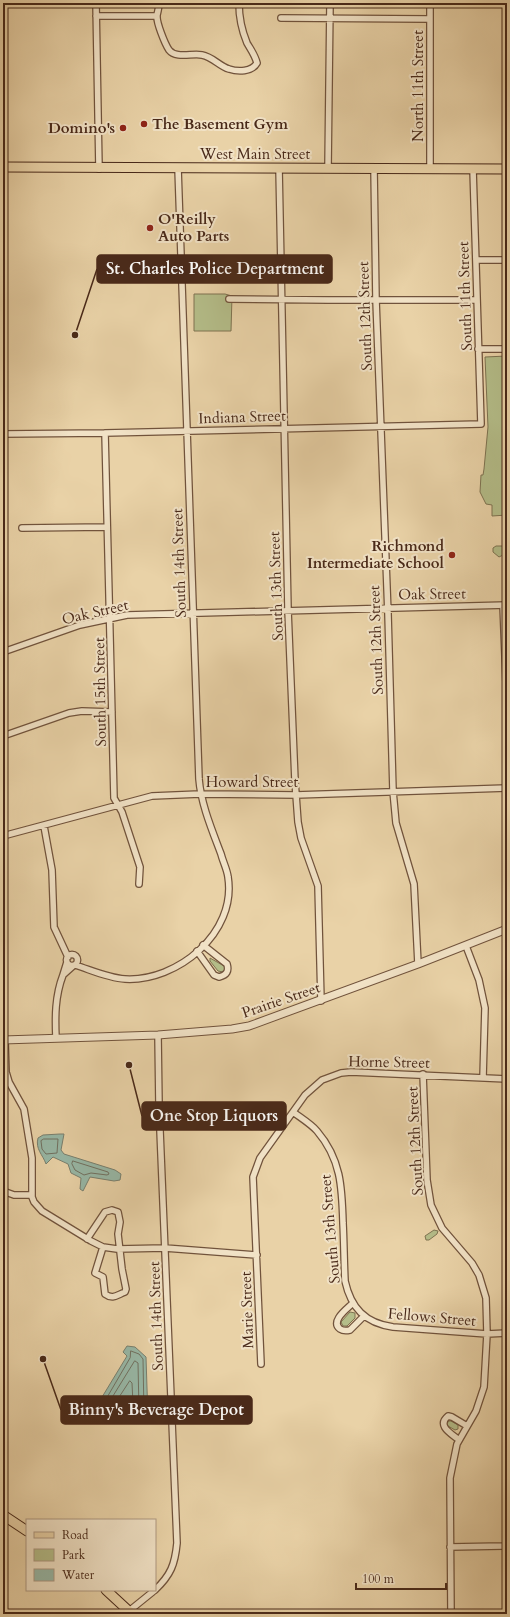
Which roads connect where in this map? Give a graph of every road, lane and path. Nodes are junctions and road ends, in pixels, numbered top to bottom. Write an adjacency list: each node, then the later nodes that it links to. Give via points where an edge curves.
1 (96, 3): 6 (street)
2 (159, 3): 7 (street)
3 (239, 3): 7 (street, via 241,24 257,63 254,68 244,71 229,69 204,55 174,54 166,43)
4 (330, 3): 9 (street)
5 (430, 3): 10 (street, North 11th Street)
6 (96, 16): 7 (street); 16 (street)
7 (157, 16)
8 (281, 18): 9 (street)
9 (330, 18): 10 (street); 14 (street)
10 (430, 18): 17 (street, North 11th Street)
11 (3, 167): 16 (main road, West Main Street)
12 (178, 168): 13 (main road, West Main Street); 16 (main road, West Main Street); 31 (street, South 14th Street)
13 (278, 168): 14 (main road, West Main Street); 23 (street, South 13th Street)
14 (328, 168): 15 (main road, West Main Street)
15 (374, 168): 17 (main road, West Main Street); 24 (street, South 12th Street)
16 (99, 169)
17 (430, 169): 18 (main road, West Main Street)
18 (473, 169): 19 (main road, West Main Street); 20 (street, South 11th Street)
19 (507, 169)
20 (476, 260): 21 (street); 25 (street, South 11th Street)
21 (507, 260)
22 (229, 299): 23 (street)
23 (280, 300): 24 (street); 30 (street, South 13th Street)
24 (376, 300): 25 (street); 29 (street, South 12th Street)
25 (477, 300): 26 (street, South 11th Street)
26 (478, 349): 27 (street); 28 (street, South 11th Street)
27 (507, 349)
28 (481, 423): 29 (street, Indiana Street)
29 (381, 426): 30 (street, Indiana Street); 37 (street, South 12th Street)
30 (284, 428): 31 (street, Indiana Street); 38 (street, South 13th Street)
31 (188, 431): 32 (street, Indiana Street); 39 (street, South 14th Street)
32 (105, 433): 33 (street, Indiana Street); 34 (street, South 15th Street)
33 (3, 434)
34 (107, 527): 35 (street); 40 (street, South 15th Street)
35 (22, 528)
36 (505, 605): 37 (street, Oak Street); 42 (street)
37 (388, 608): 38 (street, Oak Street); 46 (street, South 12th Street)
38 (288, 610): 39 (street, Oak Street); 48 (street, South 13th Street)
39 (193, 612): 40 (street, Oak Street); 47 (street, South 14th Street)
40 (110, 618): 41 (street, Oak Street, via 74,627); 43 (street, South 15th Street)
41 (3, 652)
42 (507, 706)
43 (112, 712): 44 (street, via 69,713); 49 (street, South 15th Street, via 114,798)
44 (3, 736)
45 (507, 788): 46 (street, Howard Street)
46 (393, 791): 48 (street, Howard Street); 60 (street, South 12th Street, via 396,823 414,884)
47 (200, 794): 48 (street, Howard Street); 49 (street, Howard Street, via 152,796); 55 (street, South 14th Street, via 225,866 229,888 220,924)
48 (296, 795): 64 (street, South 13th Street, via 301,838 318,886)
49 (118, 805): 50 (street, Howard Street); 52 (street, South 15th Street, via 140,868)
50 (44, 826): 51 (street, Howard Street); 54 (street, via 52,870 54,923)
51 (3, 836)
52 (139, 884)
53 (507, 929): 56 (street, Prairie Street)
54 (61, 942): 58 (street, South 14th Street); 59 (street)
55 (203, 945): 57 (street, South 14th Street); 57 (street, via 227,964 225,976 214,975)
56 (466, 946): 60 (street, Prairie Street); 69 (street, via 481,984 485,1008)
57 (197, 951): 62 (street, South 14th Street, via 169,971 146,978 124,979)
58 (76, 957): 59 (street, via 71,955); 61 (street, via 77,963); 62 (street, South 14th Street)
59 (67, 959): 61 (street, via 68,965); 63 (street)
60 (418, 964): 64 (street, Prairie Street)
61 (74, 966): 62 (street, South 14th Street); 63 (street)
62 (90, 969)
63 (64, 975): 66 (street, via 56,1000)
64 (321, 1001): 65 (street, Prairie Street, via 249,1026)
65 (158, 1035): 66 (street, Prairie Street); 76 (street, South 14th Street)
66 (56, 1038): 67 (street, Prairie Street)
67 (4, 1040): 73 (street, via 6,1072 24,1109 32,1158)
68 (423, 1074): 69 (street, Horne Street); 71 (street, Horne Street, via 341,1073 322,1080 313,1087); 82 (street, South 12th Street, via 427,1180 431,1205 442,1228 479,1275 486,1298)
69 (483, 1078): 70 (street, Horne Street)
70 (507, 1079)
71 (293, 1112): 78 (street, Horne Street, via 260,1158 255,1170); 79 (street, South 13th Street, via 316,1129 336,1163 342,1192 345,1280)
72 (3, 1191): 73 (street, via 14,1195)
73 (32, 1195): 74 (street, via 34,1202 42,1210)
74 (87, 1239): 75 (street); 77 (street, via 104,1212 112,1210 118,1212)
75 (103, 1247): 77 (street); 77 (street, via 95,1273 103,1277 105,1294 109,1297 116,1297 126,1289)
76 (165, 1248): 77 (street); 78 (street); 91 (street, South 14th Street, via 177,1543 175,1562 171,1571)
77 (120, 1249)
78 (257, 1255): 84 (street, Marie Street)
79 (353, 1303): 80 (street, South 13th Street); 81 (street, via 338,1318 339,1328 343,1331 350,1330)
80 (359, 1311): 81 (street, Fellows Street)
81 (364, 1316): 82 (street, Fellows Street, via 382,1326)
82 (487, 1334): 83 (street, Fellows Street); 85 (street, South 12th Street, via 484,1386 476,1411)
83 (507, 1334)
84 (261, 1364)
85 (467, 1426): 86 (street, South 12th Street); 86 (street, via 452,1417 444,1419 444,1428)
86 (459, 1440): 90 (street, South 12th Street, via 450,1478)
87 (3, 1515): 88 (main road)
88 (26, 1530)
89 (507, 1544): 90 (street)
90 (450, 1546): 95 (street, South 12th Street)
91 (156, 1589)
92 (107, 1591): 94 (main road)
93 (154, 1591): 94 (street, South 14th Street)
94 (129, 1613)
95 (451, 1614)

